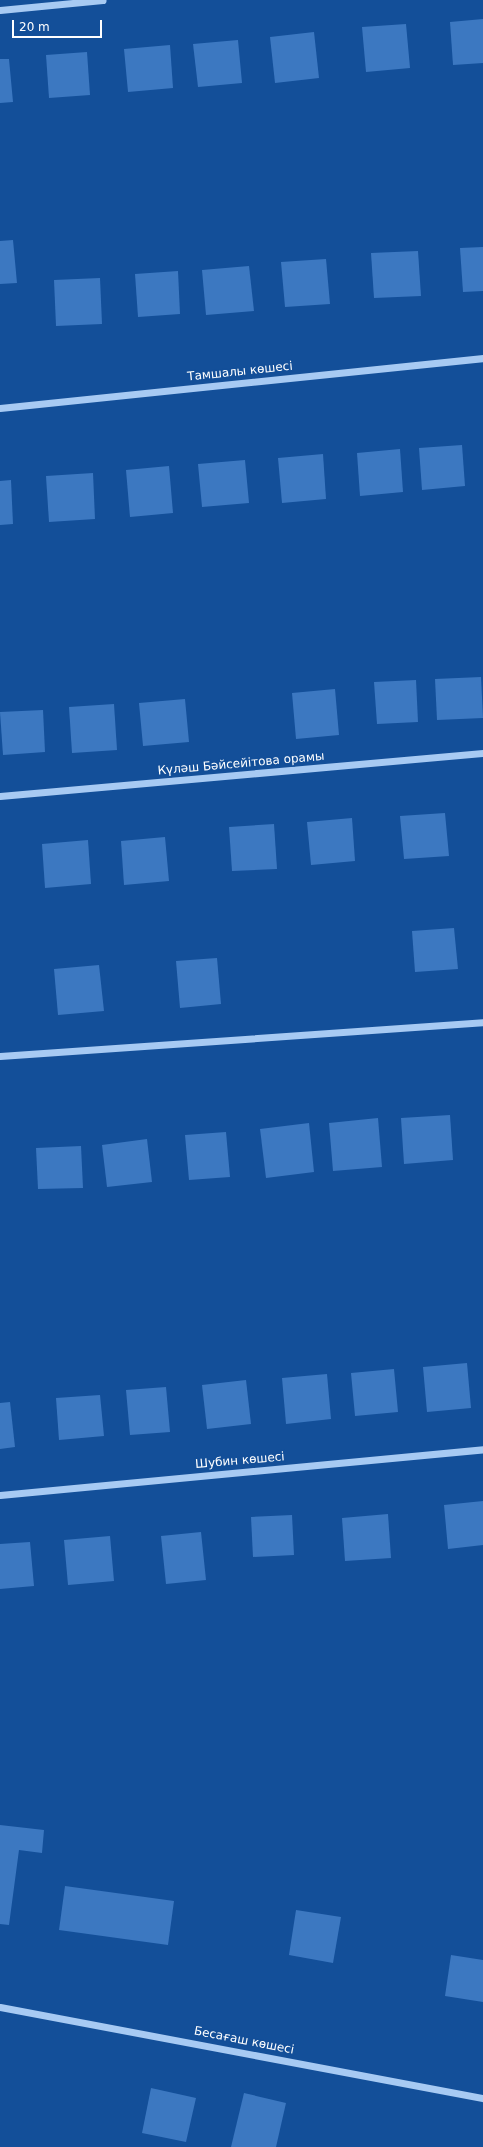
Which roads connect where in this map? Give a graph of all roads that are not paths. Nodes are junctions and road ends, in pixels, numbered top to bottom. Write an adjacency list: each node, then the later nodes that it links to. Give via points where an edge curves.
1 (103, 0): 2 (street)
2 (0, 10)
3 (483, 358): 4 (street, Тамшалы көшесі)
4 (0, 408)
5 (483, 753): 6 (street, Күләш Бәйсейітова орамы)
6 (0, 796)
7 (483, 1022): 8 (street)
8 (0, 1056)
9 (483, 1448): 10 (street, Шубин көшесі)
10 (0, 1495)
11 (0, 2007): 12 (street, Бесағаш көшесі)
12 (483, 2098)

